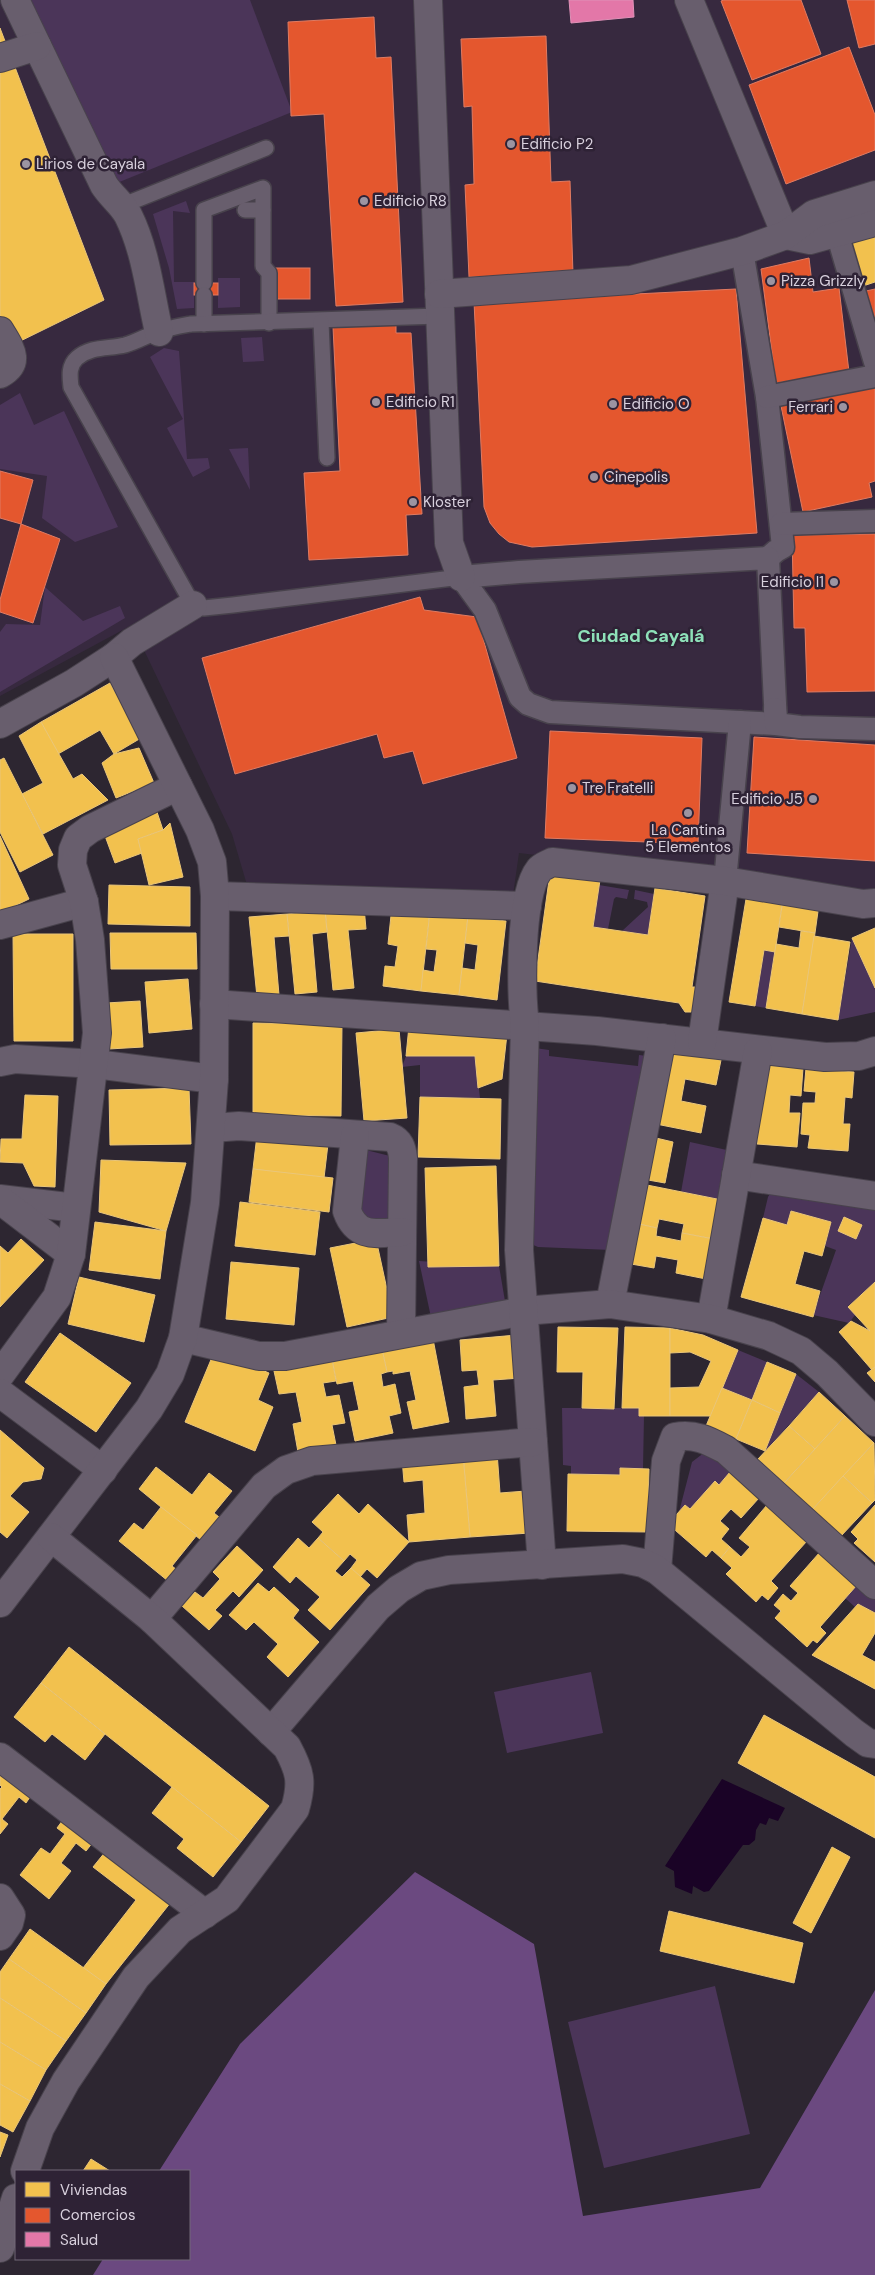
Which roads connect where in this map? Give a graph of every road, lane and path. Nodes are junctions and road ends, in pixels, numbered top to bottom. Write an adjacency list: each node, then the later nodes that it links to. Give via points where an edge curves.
1 (15, 0): 4 (street)
2 (428, 0): 15 (street)
3 (689, 0): 13 (street)
4 (37, 46): 5 (street); 8 (street, via 104,185)
5 (0, 58)
6 (266, 148): 8 (lane)
7 (875, 195): 13 (street, via 814,214)
8 (121, 206): 20 (street, via 140,249)
9 (245, 210): 10 (lane)
10 (263, 210): 17 (lane, via 263,266 269,273); 18 (lane, via 263,188 204,210)
11 (875, 222): 12 (street)
12 (837, 233): 13 (street, via 810,240); 21 (street)
13 (786, 236): 14 (street)
14 (742, 251): 15 (street, via 631,280); 24 (street)
15 (439, 305): 16 (lane); 29 (street, via 449,543)
16 (321, 322): 17 (lane); 25 (lane)
17 (270, 323): 18 (lane)
18 (204, 324): 20 (lane)
19 (0, 331): 22 (street, via 12,354 8,370)
20 (159, 332): 30 (lane, via 126,345 86,352 70,367 71,387)
21 (875, 362)
22 (0, 374)
23 (875, 376): 24 (street)
24 (767, 397): 27 (street)
25 (327, 458)
26 (875, 521): 27 (street)
27 (781, 524): 28 (street, via 783,547)
28 (768, 558): 29 (street); 34 (street)
29 (461, 577): 30 (lane, via 233,605 204,608); 32 (lane, via 485,610 520,697 528,704 550,712)
30 (193, 605): 31 (street, via 132,642)
31 (114, 658): 33 (street); 36 (street)
32 (740, 722): 34 (lane); 37 (street)
33 (0, 724)
34 (776, 724): 35 (street)
35 (875, 729)
36 (178, 786): 38 (street, via 212,862); 39 (street, via 78,838 72,850 72,864)
37 (725, 882): 40 (street, via 863,904); 41 (street, via 552,862 538,872); 46 (street)
38 (215, 896): 41 (street); 43 (street)
39 (84, 902): 42 (street); 50 (street, via 98,1033)
40 (875, 903)
41 (527, 906): 44 (street, via 521,997)
42 (0, 925)
43 (214, 1004): 44 (street); 51 (street)
44 (525, 1026): 45 (street); 61 (street, via 519,1250)
45 (662, 1038): 46 (street); 60 (street)
46 (702, 1042): 47 (street)
47 (758, 1051): 48 (street, via 825,1057 859,1056); 54 (street)
48 (875, 1051)
49 (0, 1062): 50 (street, via 15,1059)
50 (95, 1064): 51 (street); 57 (street)
51 (214, 1079): 52 (street)
52 (212, 1128): 53 (street, via 239,1126); 64 (street, via 205,1203)
53 (355, 1136): 58 (street, via 390,1138 400,1145 403,1158); 58 (street, via 347,1210 350,1218 355,1226 369,1233)
54 (736, 1175): 55 (street); 62 (street)
55 (875, 1196)
56 (0, 1200): 57 (street); 59 (street)
57 (76, 1208): 59 (street)
58 (402, 1232): 63 (street)
59 (71, 1254): 65 (street, via 57,1297)
60 (610, 1304): 61 (street); 62 (street)
61 (524, 1311): 63 (street); 68 (street)
62 (710, 1319): 67 (street, via 769,1336 801,1351)
63 (401, 1333): 64 (street, via 276,1356 259,1356)
64 (183, 1338): 69 (street, via 170,1374 149,1409)
65 (0, 1375)
66 (0, 1394): 69 (street)
67 (875, 1422)
68 (533, 1442): 71 (street); 75 (street, via 312,1461 286,1470 264,1486)
69 (103, 1470): 70 (street)
70 (51, 1537): 74 (street); 75 (street)
71 (542, 1565): 72 (street, via 623,1559); 76 (street, via 449,1570 421,1576 399,1589 378,1607)
72 (657, 1570): 73 (street, via 666,1461 675,1437 685,1435 704,1438 726,1450); 77 (street, via 854,1733)
73 (875, 1585)
74 (0, 1603)
75 (152, 1620): 76 (street)
76 (271, 1732): 80 (street, via 287,1747 299,1768 301,1791 295,1809 227,1899)
77 (875, 1744)
78 (0, 1757): 80 (street)
79 (0, 1898): 81 (street, via 11,1915 10,1923)
80 (205, 1914): 82 (street, via 180,1930 136,1977 66,2081 40,2128)
81 (0, 1936)
82 (25, 2170)
83 (15, 2201): 84 (street)
84 (1, 2245)

